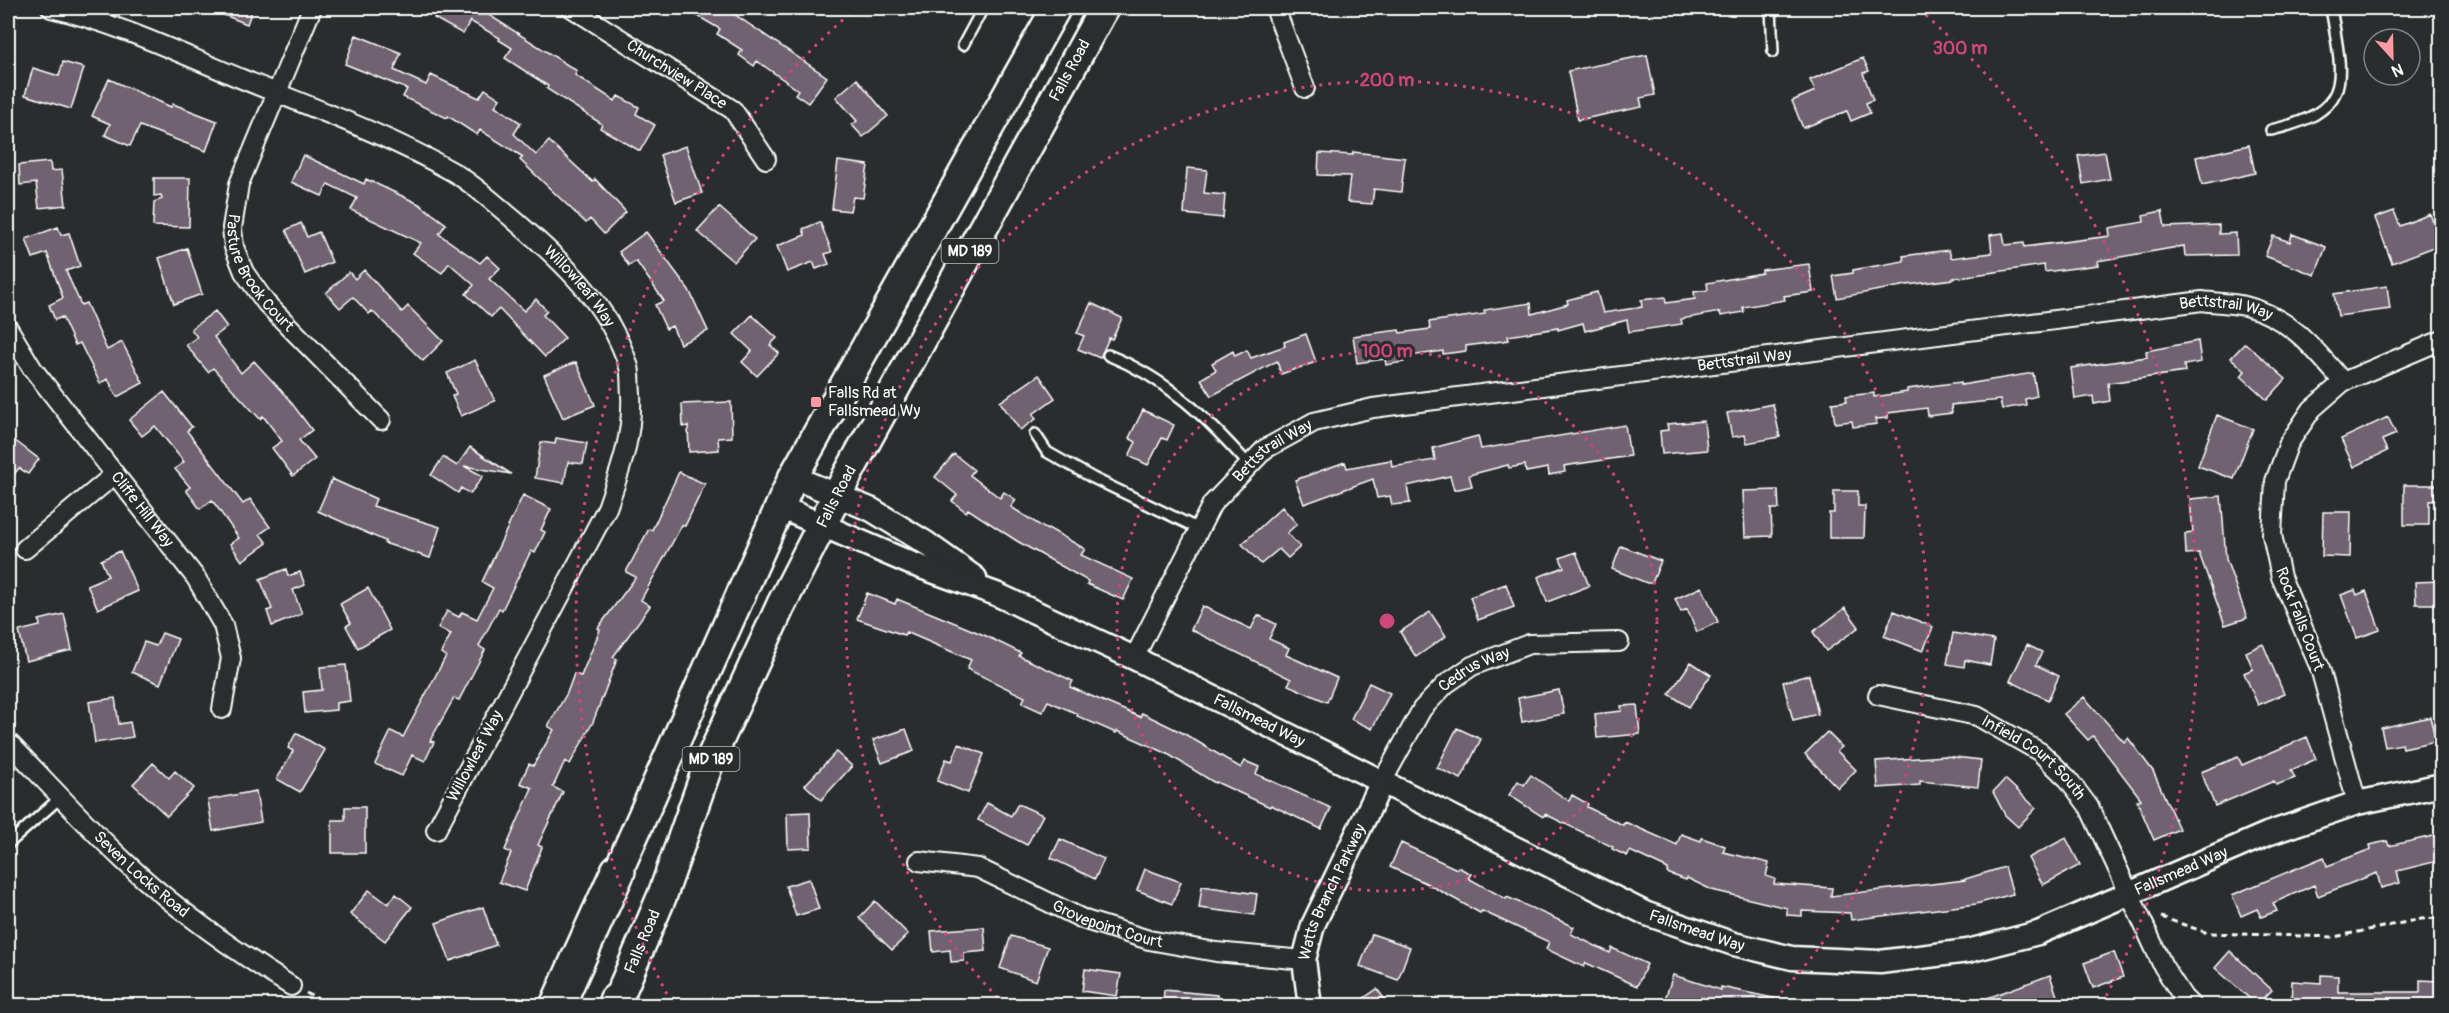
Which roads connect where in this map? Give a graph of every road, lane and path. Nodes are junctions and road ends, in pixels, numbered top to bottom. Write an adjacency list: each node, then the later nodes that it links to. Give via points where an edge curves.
1 (51, 8): 13 (street, Willowleaf Way, via 90,16)
2 (312, 8): 13 (street, Pasture Brook Court)
3 (572, 8): 15 (street, Churchview Place, via 733,110)
4 (983, 8): 10 (lane)
5 (1056, 8): 24 (main road, MD 189)
6 (1104, 8): 25 (main road, Falls Road / MD 189)
7 (1275, 8): 12 (street)
8 (1771, 8): 11 (lane)
9 (2331, 8): 14 (lane, via 2338,53 2339,84 2335,97 2311,119)
10 (963, 45)
11 (1773, 52)
12 (1305, 88)
13 (277, 93): 20 (street, Pasture Brook Court, via 239,184 232,228 234,247 244,272 266,303); 40 (street, Willowleaf Way, via 365,129 454,173 490,199 546,247 592,295 613,327 630,369 632,417 625,458 607,508)
14 (2271, 130)
15 (766, 159)
16 (8, 328): 23 (street, Cliffe Hill Way, via 32,368)
17 (2442, 339): 19 (street)
18 (1108, 355): 22 (lane, via 1134,366 1191,404)
19 (2343, 382): 22 (street, Bettstrail Way, via 2310,342 2289,325 2245,306 2202,301 1373,408 1314,422 1265,449); 39 (street, Rock Falls Court, via 2312,409 2289,443 2275,481 2272,535 2281,577 2320,668)
20 (381, 420)
21 (1035, 434): 28 (lane, via 1047,452)
22 (1249, 465): 28 (street, Bettstrail Way, via 1212,504)
23 (114, 474): 29 (street); 34 (street, Cliffe Hill Way, via 196,578 223,624 231,658)
24 (794, 477): 25 (street, Fallsmead Way); 26 (main road, MD 189)
25 (837, 494): 27 (main road, Falls Road / MD 189); 30 (street, Fallsmead Way, via 926,543)
26 (780, 507): 27 (street, Fallsmead Way); 43 (main road, MD 189)
27 (823, 525): 30 (street, Fallsmead Way, via 910,563); 49 (main road, Falls Road / MD 189, via 781,605 710,760 662,896)
28 (1199, 529): 32 (street, Bettstrail Way)
29 (25, 549)
30 (996, 594): 32 (street, Fallsmead Way)
31 (1619, 642): 36 (street, Cedrus Way, via 1528,644 1472,666 1446,684 1422,709)
32 (1134, 658): 36 (street, Fallsmead Way)
33 (1878, 695): 44 (street, Infield Court South, via 1977,716 2040,752 2089,807)
34 (222, 709)
35 (8, 742): 38 (street, Seven Locks Road)
36 (1382, 782): 44 (street, Fallsmead Way, via 1647,914 1734,944 1792,958 1880,962 1968,951 2038,933); 47 (street, Watts Branch Parkway, via 1313,925)
37 (2442, 785): 39 (street, Fallsmead Way)
38 (61, 797): 41 (lane); 48 (street, Seven Locks Road, via 123,860 174,904 245,958)
39 (2357, 803): 44 (street, Fallsmead Way, via 2267,834)
40 (436, 830)
41 (8, 844)
42 (919, 861): 47 (street, Grovepoint Court, via 978,868 1085,920 1149,940 1216,952)
43 (618, 871): 51 (highway); 52 (main road, MD 189)
44 (2130, 894): 54 (street, Infield Court South, via 2163,966)
45 (2156, 912): 46 (path, via 2208,933 2334,937)
46 (2442, 918)
47 (1304, 960): 53 (street, Watts Branch Parkway)
48 (291, 986): 50 (path)
49 (616, 1004)
50 (332, 1005)
51 (557, 1005)
52 (574, 1005)
53 (1310, 1005)
54 (2192, 1005)

